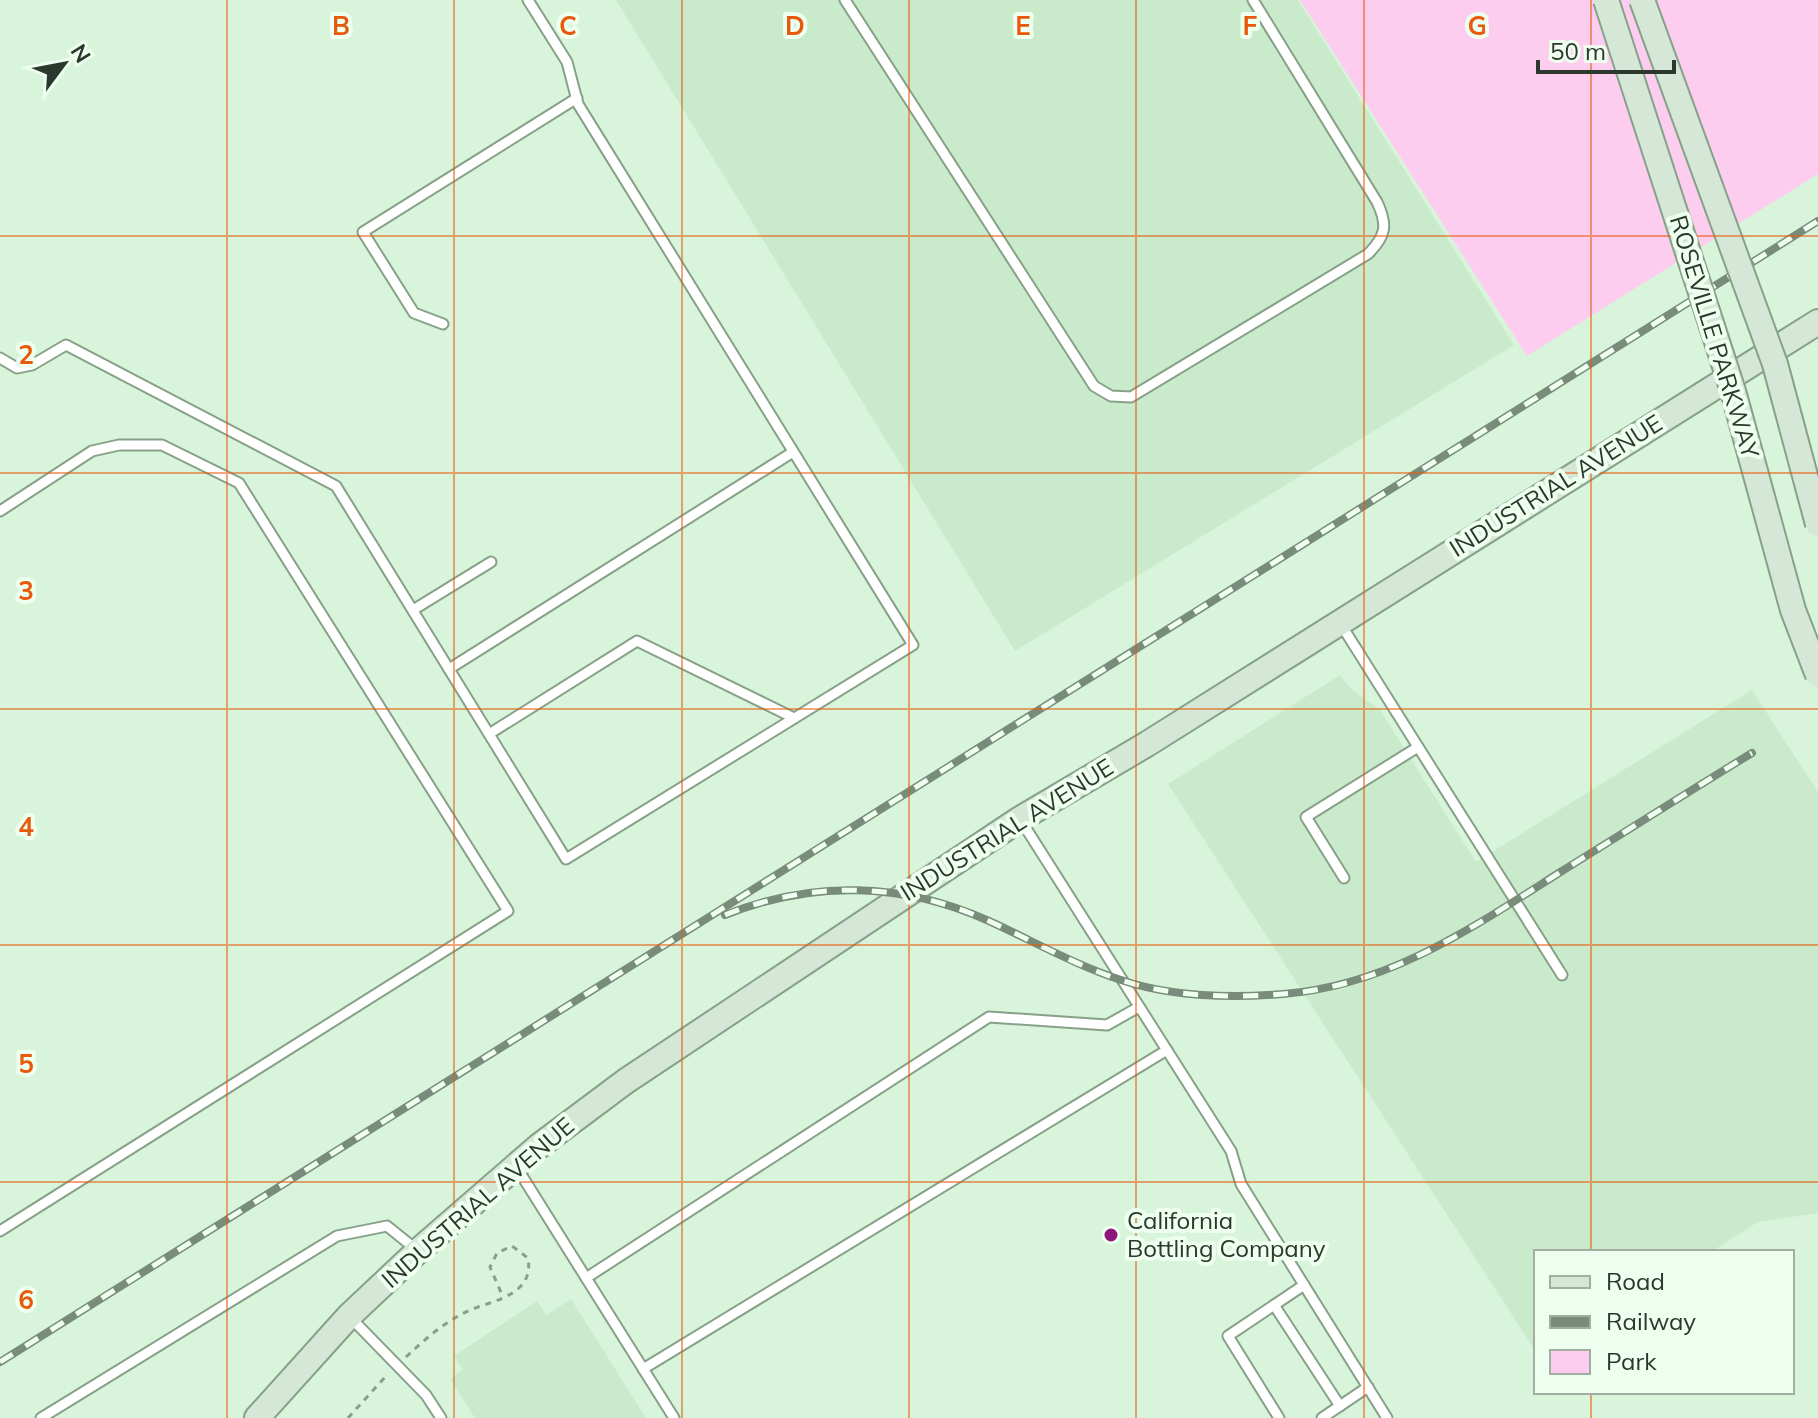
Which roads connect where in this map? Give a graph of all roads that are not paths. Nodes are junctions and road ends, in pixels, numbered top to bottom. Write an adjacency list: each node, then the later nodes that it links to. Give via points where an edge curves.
1 (528, 0): 6 (lane, via 567,62)
2 (845, 0): 3 (lane, via 1094,386 1111,396 1131,397 1368,254 1381,241 1386,222 1377,202)
3 (1253, 0)
4 (1606, 0): 17 (street, ROSEVILLE PARKWAY, bridge, via 1733,391 1793,610)
5 (1642, 0): 12 (street, ROSEVILLE PARKWAY, bridge, via 1775,364)
6 (577, 98): 8 (lane, via 363,232 414,313); 10 (lane)
7 (1818, 322): 15 (street, INDUSTRIAL AVENUE)
8 (443, 324)
9 (0, 358): 14 (lane, via 17,368 66,345 336,486)
10 (793, 452): 16 (lane); 18 (lane, via 913,645)
11 (0, 511): 27 (lane, via 92,451 119,445 162,445 239,483 508,911)
12 (1818, 524)
13 (491, 562): 14 (lane)
14 (413, 610): 16 (lane)
15 (1339, 622): 20 (lane); 21 (street, INDUSTRIAL AVENUE)
16 (449, 669): 19 (lane)
17 (1818, 675)
18 (794, 718): 19 (lane, via 637,641); 19 (lane, via 566,859)
19 (489, 734)
20 (1418, 747): 22 (lane, via 1306,817); 23 (lane)
21 (1020, 819): 24 (lane); 26 (street, INDUSTRIAL AVENUE, via 638,1073)
22 (1344, 878)
23 (1562, 975)
24 (1139, 1007): 25 (lane); 29 (lane, via 1107,1025 989,1017)
25 (1167, 1050): 30 (lane, via 1231,1151 1241,1184); 33 (lane)
26 (515, 1166): 28 (street, INDUSTRIAL AVENUE); 29 (lane)
27 (0, 1231)
28 (418, 1251): 32 (street, INDUSTRIAL AVENUE); 36 (lane, via 387,1226 337,1236)
29 (586, 1278): 33 (lane)
30 (1304, 1285): 31 (lane); 34 (lane)
31 (1274, 1305): 35 (lane); 40 (lane, via 1228,1336)
32 (349, 1316): 37 (street, INDUSTRIAL AVENUE); 38 (lane, via 426,1395)
33 (643, 1369): 39 (lane)
34 (1368, 1387): 35 (lane); 42 (lane)
35 (1340, 1406): 41 (lane)
36 (41, 1418)
37 (257, 1418)
38 (441, 1418)
39 (674, 1418)
40 (1279, 1418)
41 (1322, 1418)
42 (1387, 1418)

